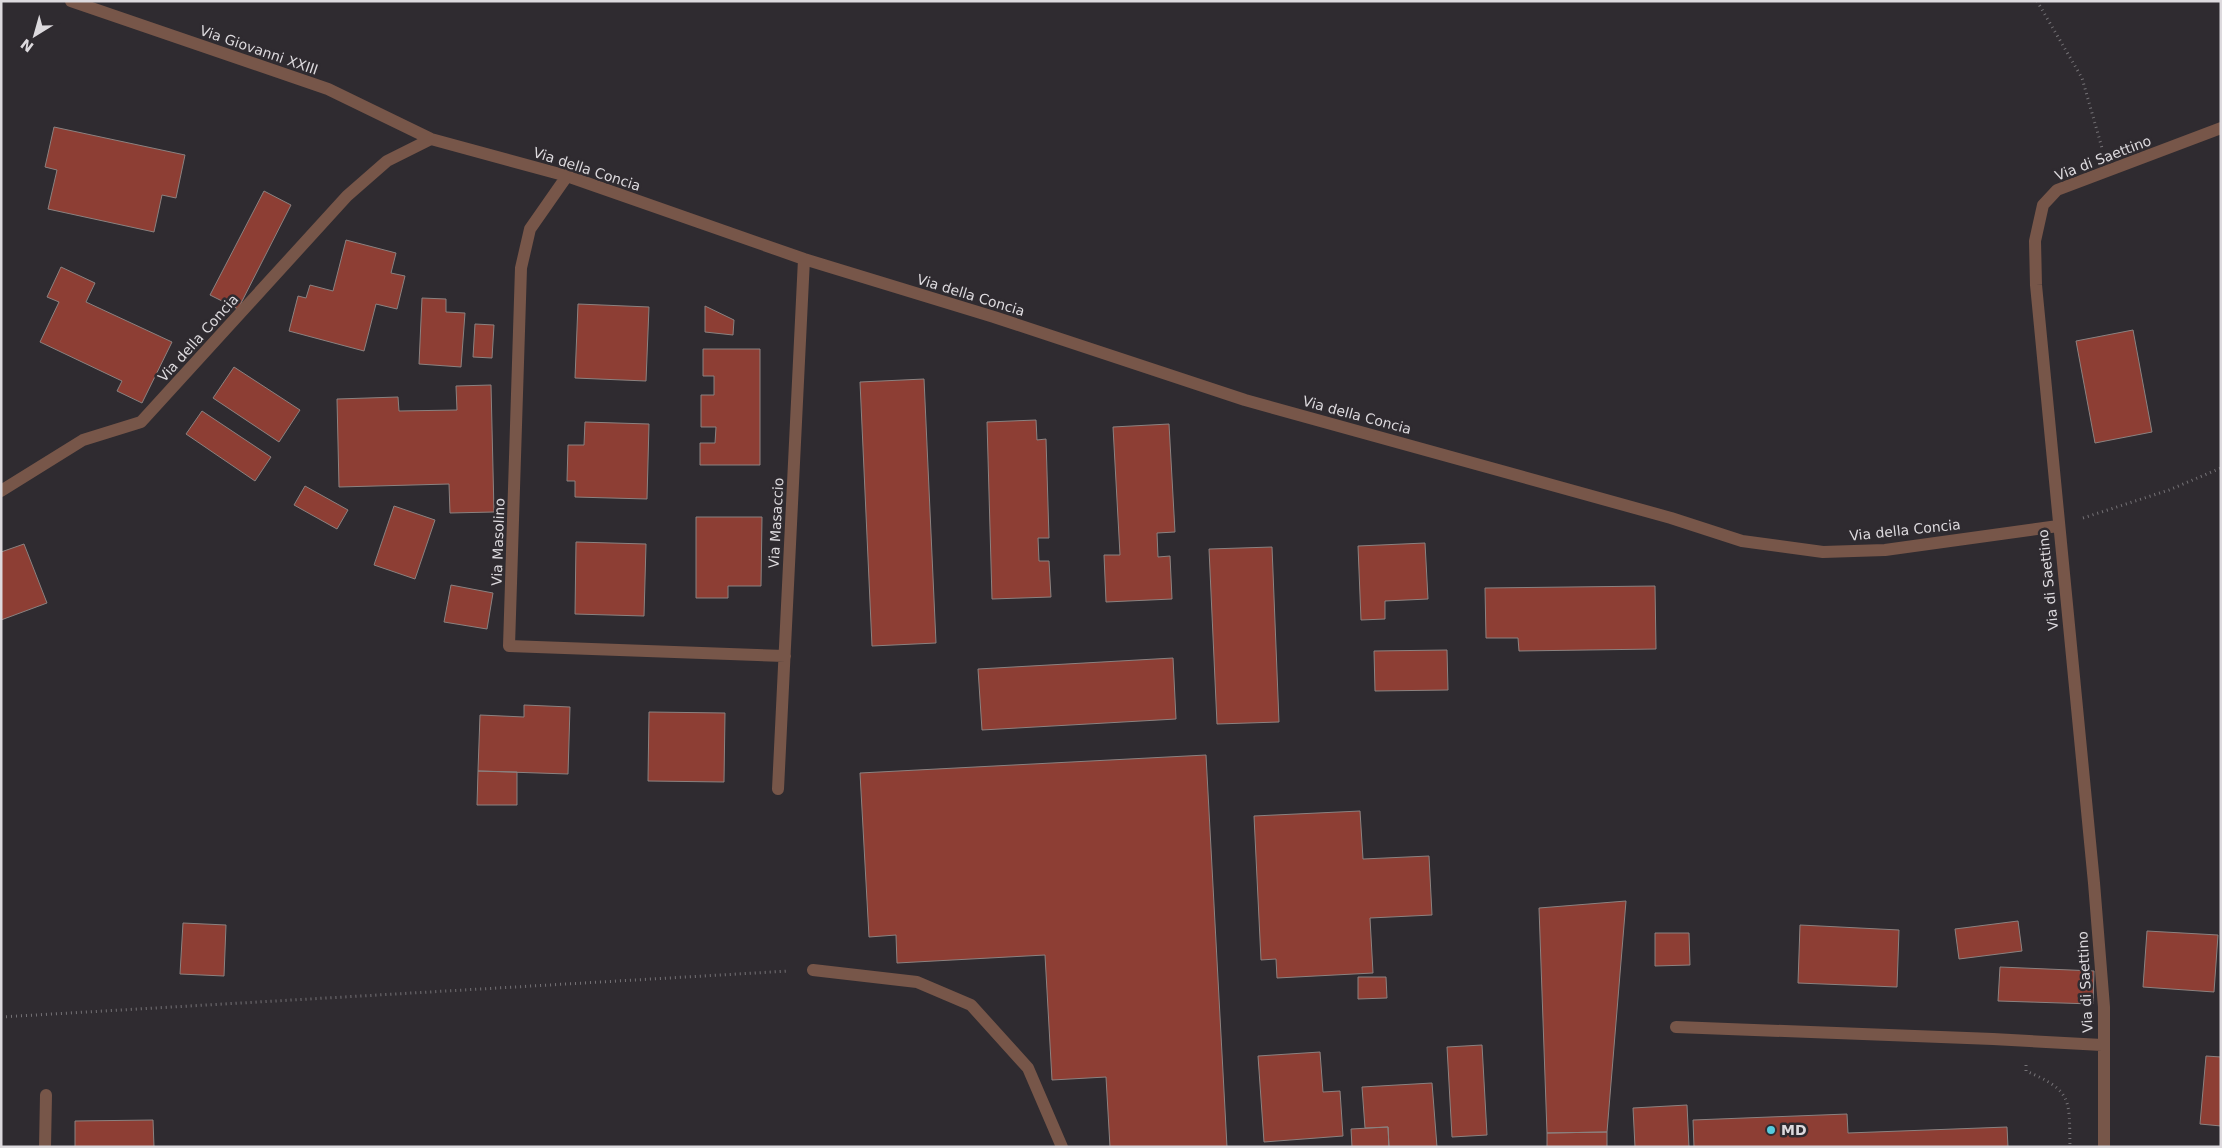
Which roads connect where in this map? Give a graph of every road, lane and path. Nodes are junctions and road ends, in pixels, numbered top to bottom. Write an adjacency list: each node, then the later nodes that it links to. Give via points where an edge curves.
1 (71, 1): 4 (street, Via Giovanni XXIII, via 328,89)
2 (2036, 1): 5 (path, via 2082,78)
3 (2221, 128): 5 (street, Via di Saettino)
4 (431, 139): 6 (street, Via della Concia); 9 (street, Via della Concia, via 387,161 347,196 141,422 83,440)
5 (2109, 172): 10 (street, Via di Saettino, via 2057,190 2043,205 2035,242)
6 (567, 176): 7 (street, Via della Concia); 11 (street, Via Masolino, via 530,229 521,268 509,646)
7 (804, 259): 10 (street, Via della Concia, via 994,317 1245,400 1662,515 1742,541 1823,552 1885,550); 11 (street, Via Masaccio)
8 (2221, 468): 10 (path, via 2169,490)
9 (1, 491)
10 (2058, 526): 17 (street, Via di Saettino, via 2094,883 2104,1007)
11 (785, 656): 12 (street, Via Masaccio)
12 (778, 789)
13 (812, 970): 14 (path); 20 (street, via 918,982 971,1005 1028,1068)
14 (1, 1017)
15 (1676, 1027): 16 (street)
16 (2028, 1040): 17 (street); 21 (path, via 2026,1071 2053,1083 2063,1094 2069,1111)
17 (2102, 1045): 22 (street, Via di Saettino)
18 (46, 1095): 19 (street)
19 (45, 1147)
20 (1062, 1147)
21 (2070, 1147)
22 (2104, 1147)

